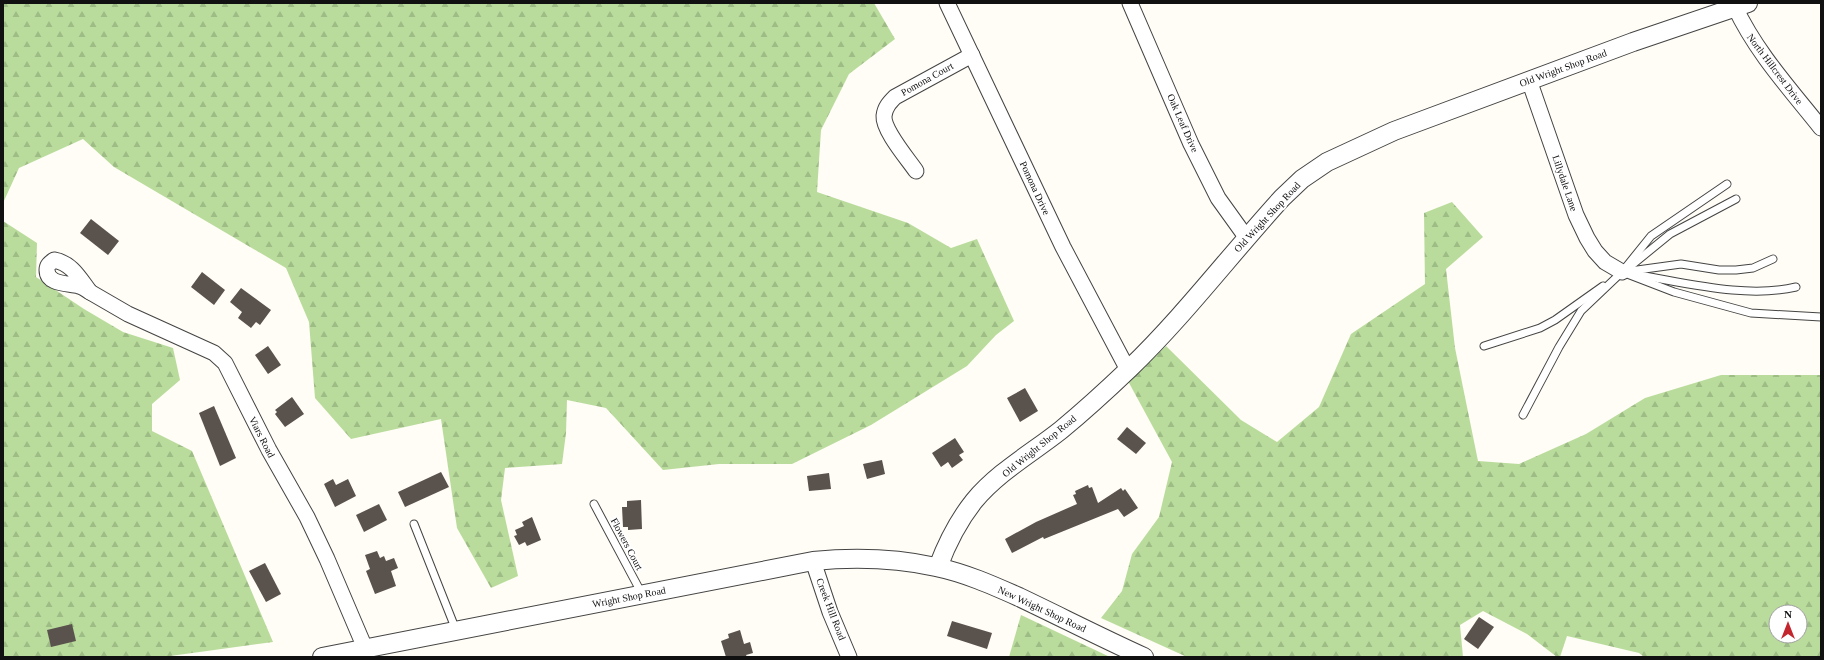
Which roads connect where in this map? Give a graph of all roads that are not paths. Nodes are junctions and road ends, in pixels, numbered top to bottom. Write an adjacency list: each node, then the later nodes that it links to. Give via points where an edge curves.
1 (947, 3): 4 (street, Pomona Drive)
2 (1130, 3): 10 (street, Oak Leaf Drive, via 1191,144 1218,198)
3 (1741, 5): 5 (street, Old Wright Shop Road); 6 (street, North Hillcrest Drive, via 1746,30 1757,47)
4 (972, 55): 7 (street, Pomona Court, via 896,97 887,106 884,116 887,128); 17 (street, Pomona Drive, via 1063,246)
5 (1529, 80): 10 (street, Old Wright Shop Road, via 1394,131 1327,162 1302,179); 12 (street, Lillydale Lane, via 1576,215 1587,238 1605,262)
6 (1821, 128)
7 (916, 171)
8 (1727, 184): 12 (lane, via 1651,236)
9 (1736, 199): 12 (lane, via 1670,234)
10 (1246, 237): 17 (street, Old Wright Shop Road, via 1202,291)
11 (1773, 259): 12 (lane, via 1753,268 1736,270 1681,264)
12 (1622, 272): 13 (lane, via 1755,292 1778,291); 15 (lane, via 1674,292 1751,313); 16 (lane, via 1555,320 1540,328); 18 (lane, via 1581,311)
13 (1796, 286)
14 (90, 292): 25 (street, Viars Road, via 128,314 214,353 225,363 269,450 307,517)
15 (1821, 317)
16 (1484, 346)
17 (1128, 370): 22 (street, Old Wright Shop Road, via 975,500 947,543)
18 (1523, 415)
19 (594, 504): 23 (lane, Flowers Court)
20 (414, 524): 24 (lane)
21 (813, 561): 22 (street, Wright Shop Road, via 878,558); 23 (street, Wright Shop Road); 27 (street, Creek Hill Road)
22 (938, 567): 28 (street, New Wright Shop Road, via 989,584)
23 (642, 594): 24 (street, Wright Shop Road)
24 (456, 630): 25 (street, Wright Shop Road)
25 (365, 648): 26 (street, Wright Shop Road)
26 (322, 657)
27 (849, 657)
28 (1144, 657)

